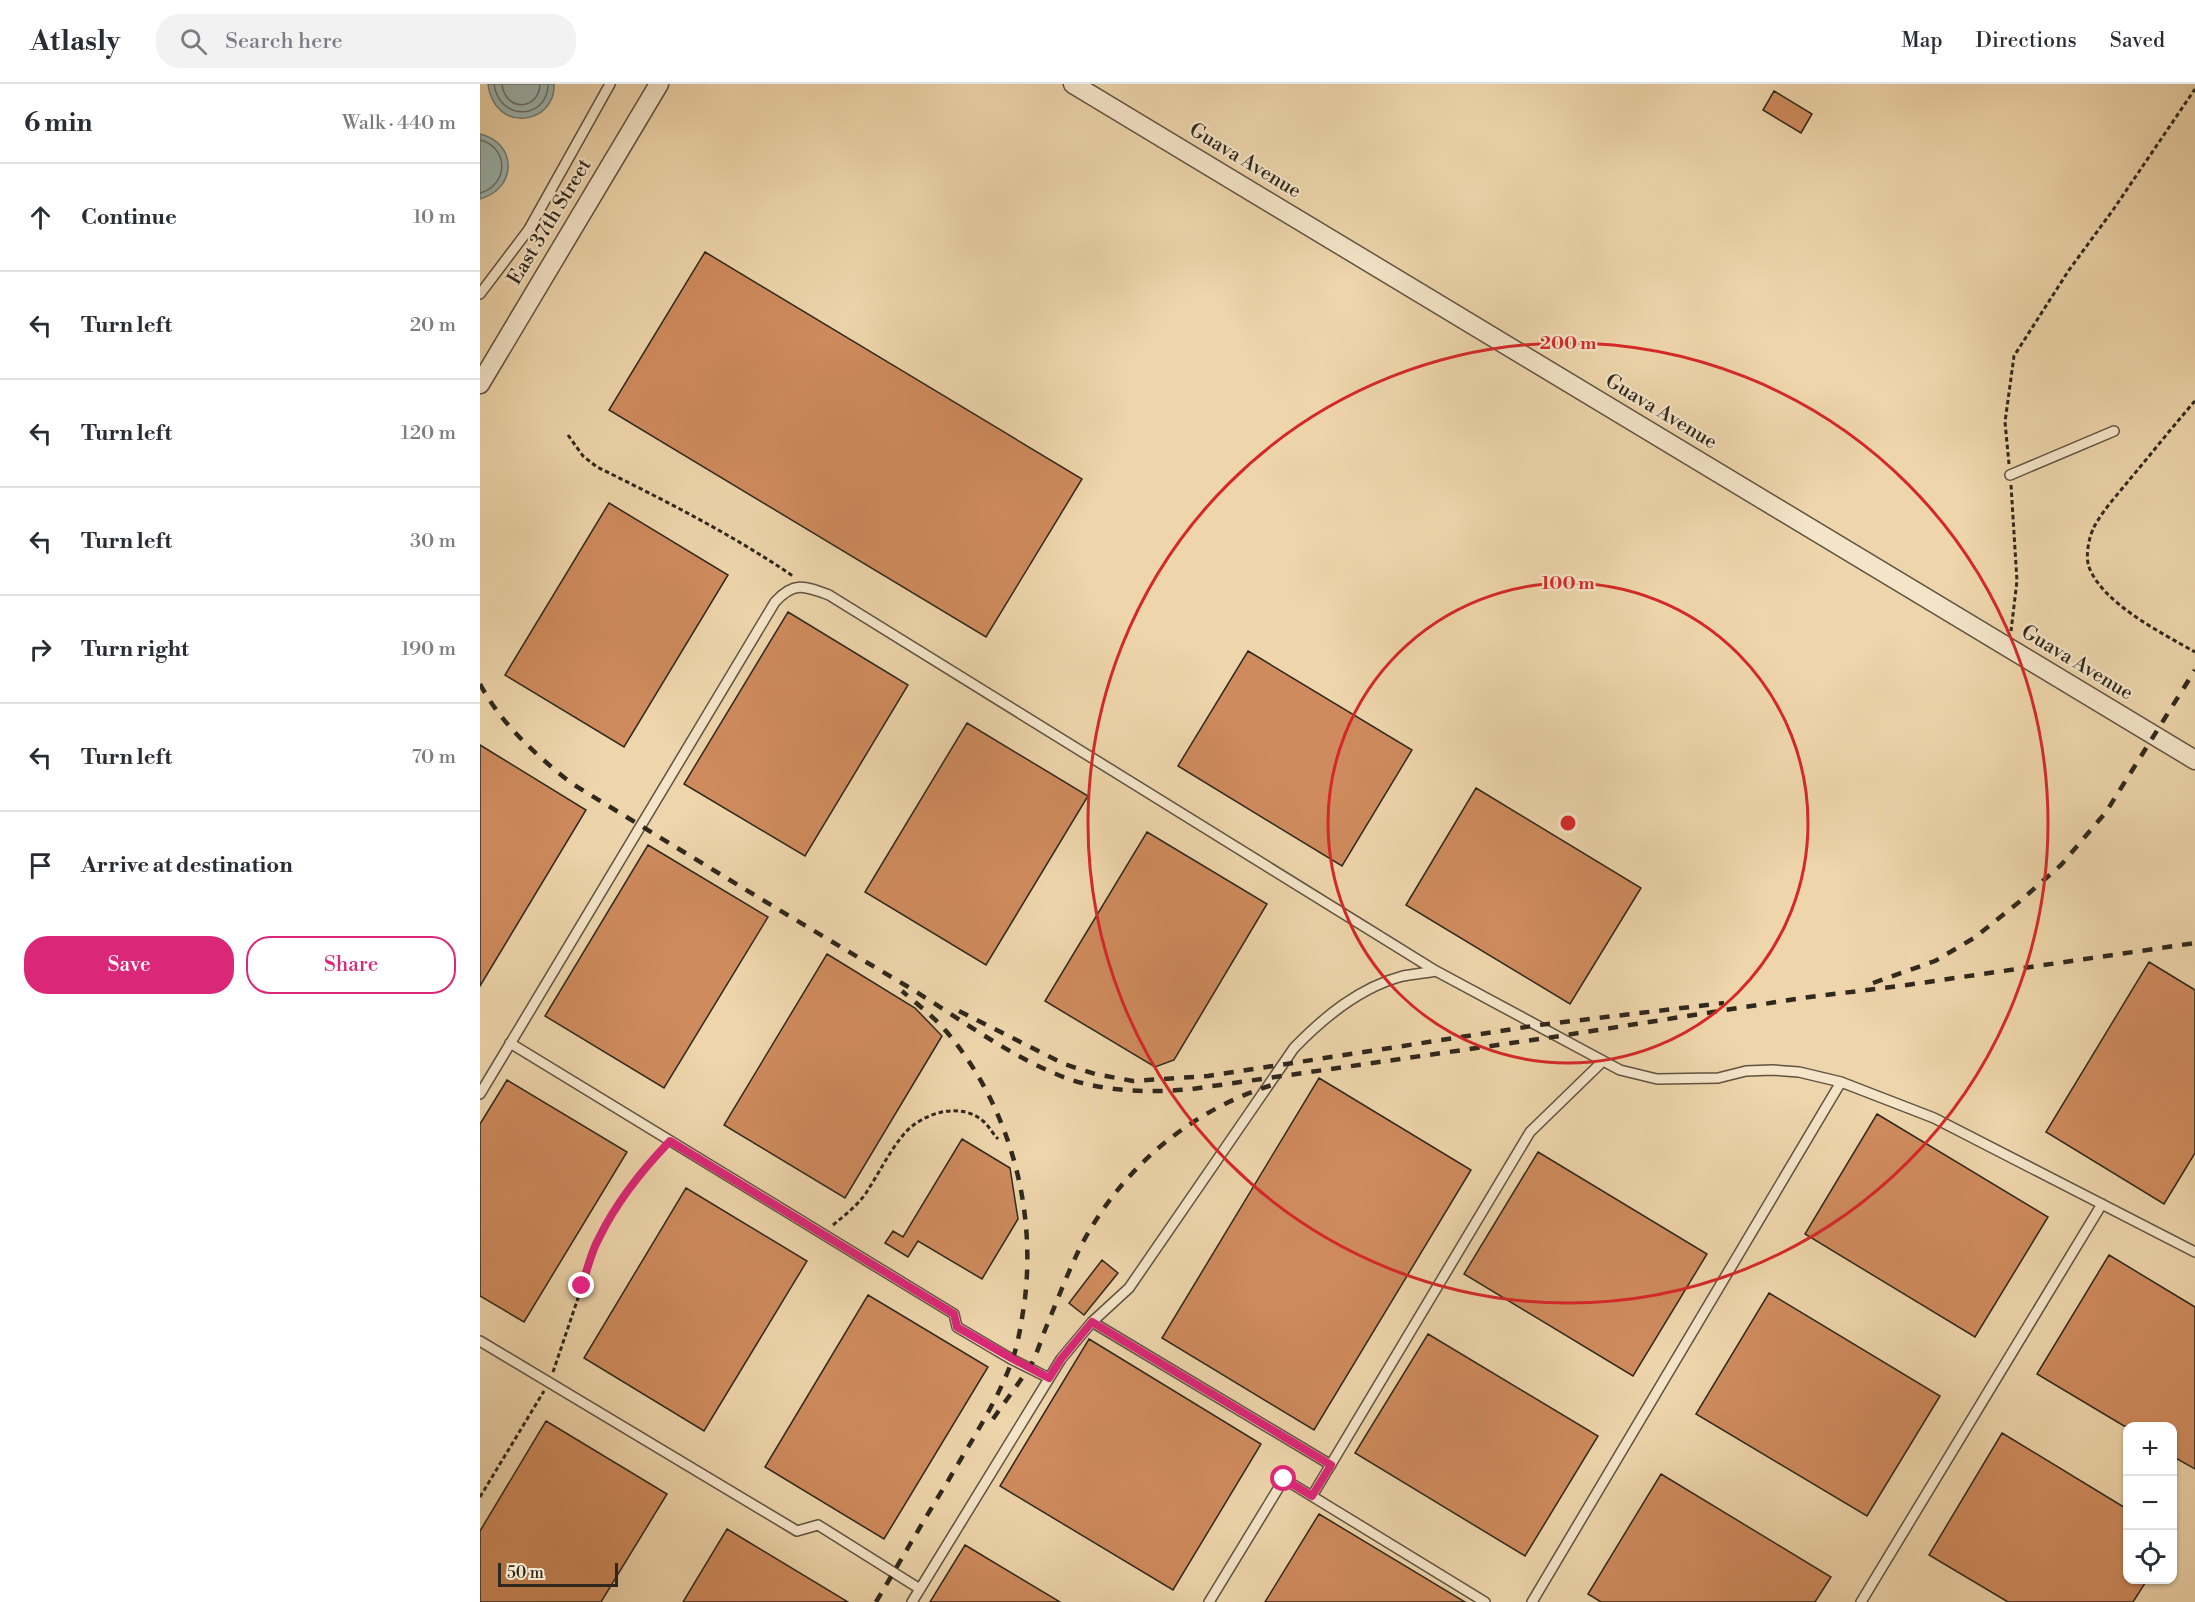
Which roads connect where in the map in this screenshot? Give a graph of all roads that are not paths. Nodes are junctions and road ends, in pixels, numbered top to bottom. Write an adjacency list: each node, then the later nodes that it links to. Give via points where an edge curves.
1 (610, 84): 4 (lane, via 529,229)
2 (659, 84): 5 (street, East 37th Street)
3 (1073, 84): 8 (street, Guava Avenue)
4 (480, 294)
5 (480, 384)
6 (2114, 431): 7 (lane)
7 (2010, 475)
8 (2195, 760)
9 (1436, 971): 10 (lane, via 830,595 796,586 775,602); 11 (lane); 16 (lane, via 1402,977 1355,996 1320,1021 1280,1065 1129,1288)
10 (510, 1043): 13 (lane); 18 (lane, via 954,1314 957,1327)
11 (1603, 1061): 12 (lane, via 1620,1070 1657,1079 1718,1078 1772,1070); 19 (lane, via 1530,1132)
12 (1841, 1082): 14 (lane, via 1934,1118); 25 (lane)
13 (480, 1094)
14 (2102, 1204): 15 (lane); 26 (lane)
15 (2195, 1252)
16 (1092, 1322): 18 (lane); 19 (lane)
17 (480, 1341): 21 (lane, via 797,1531 818,1525)
18 (1049, 1378): 21 (lane)
19 (1331, 1465): 20 (lane)
20 (1312, 1496): 23 (lane, via 1284,1479); 24 (lane)
21 (920, 1589): 22 (lane)
22 (912, 1602)
23 (1209, 1602)
24 (1485, 1602)
25 (1532, 1602)
26 (1860, 1602)

